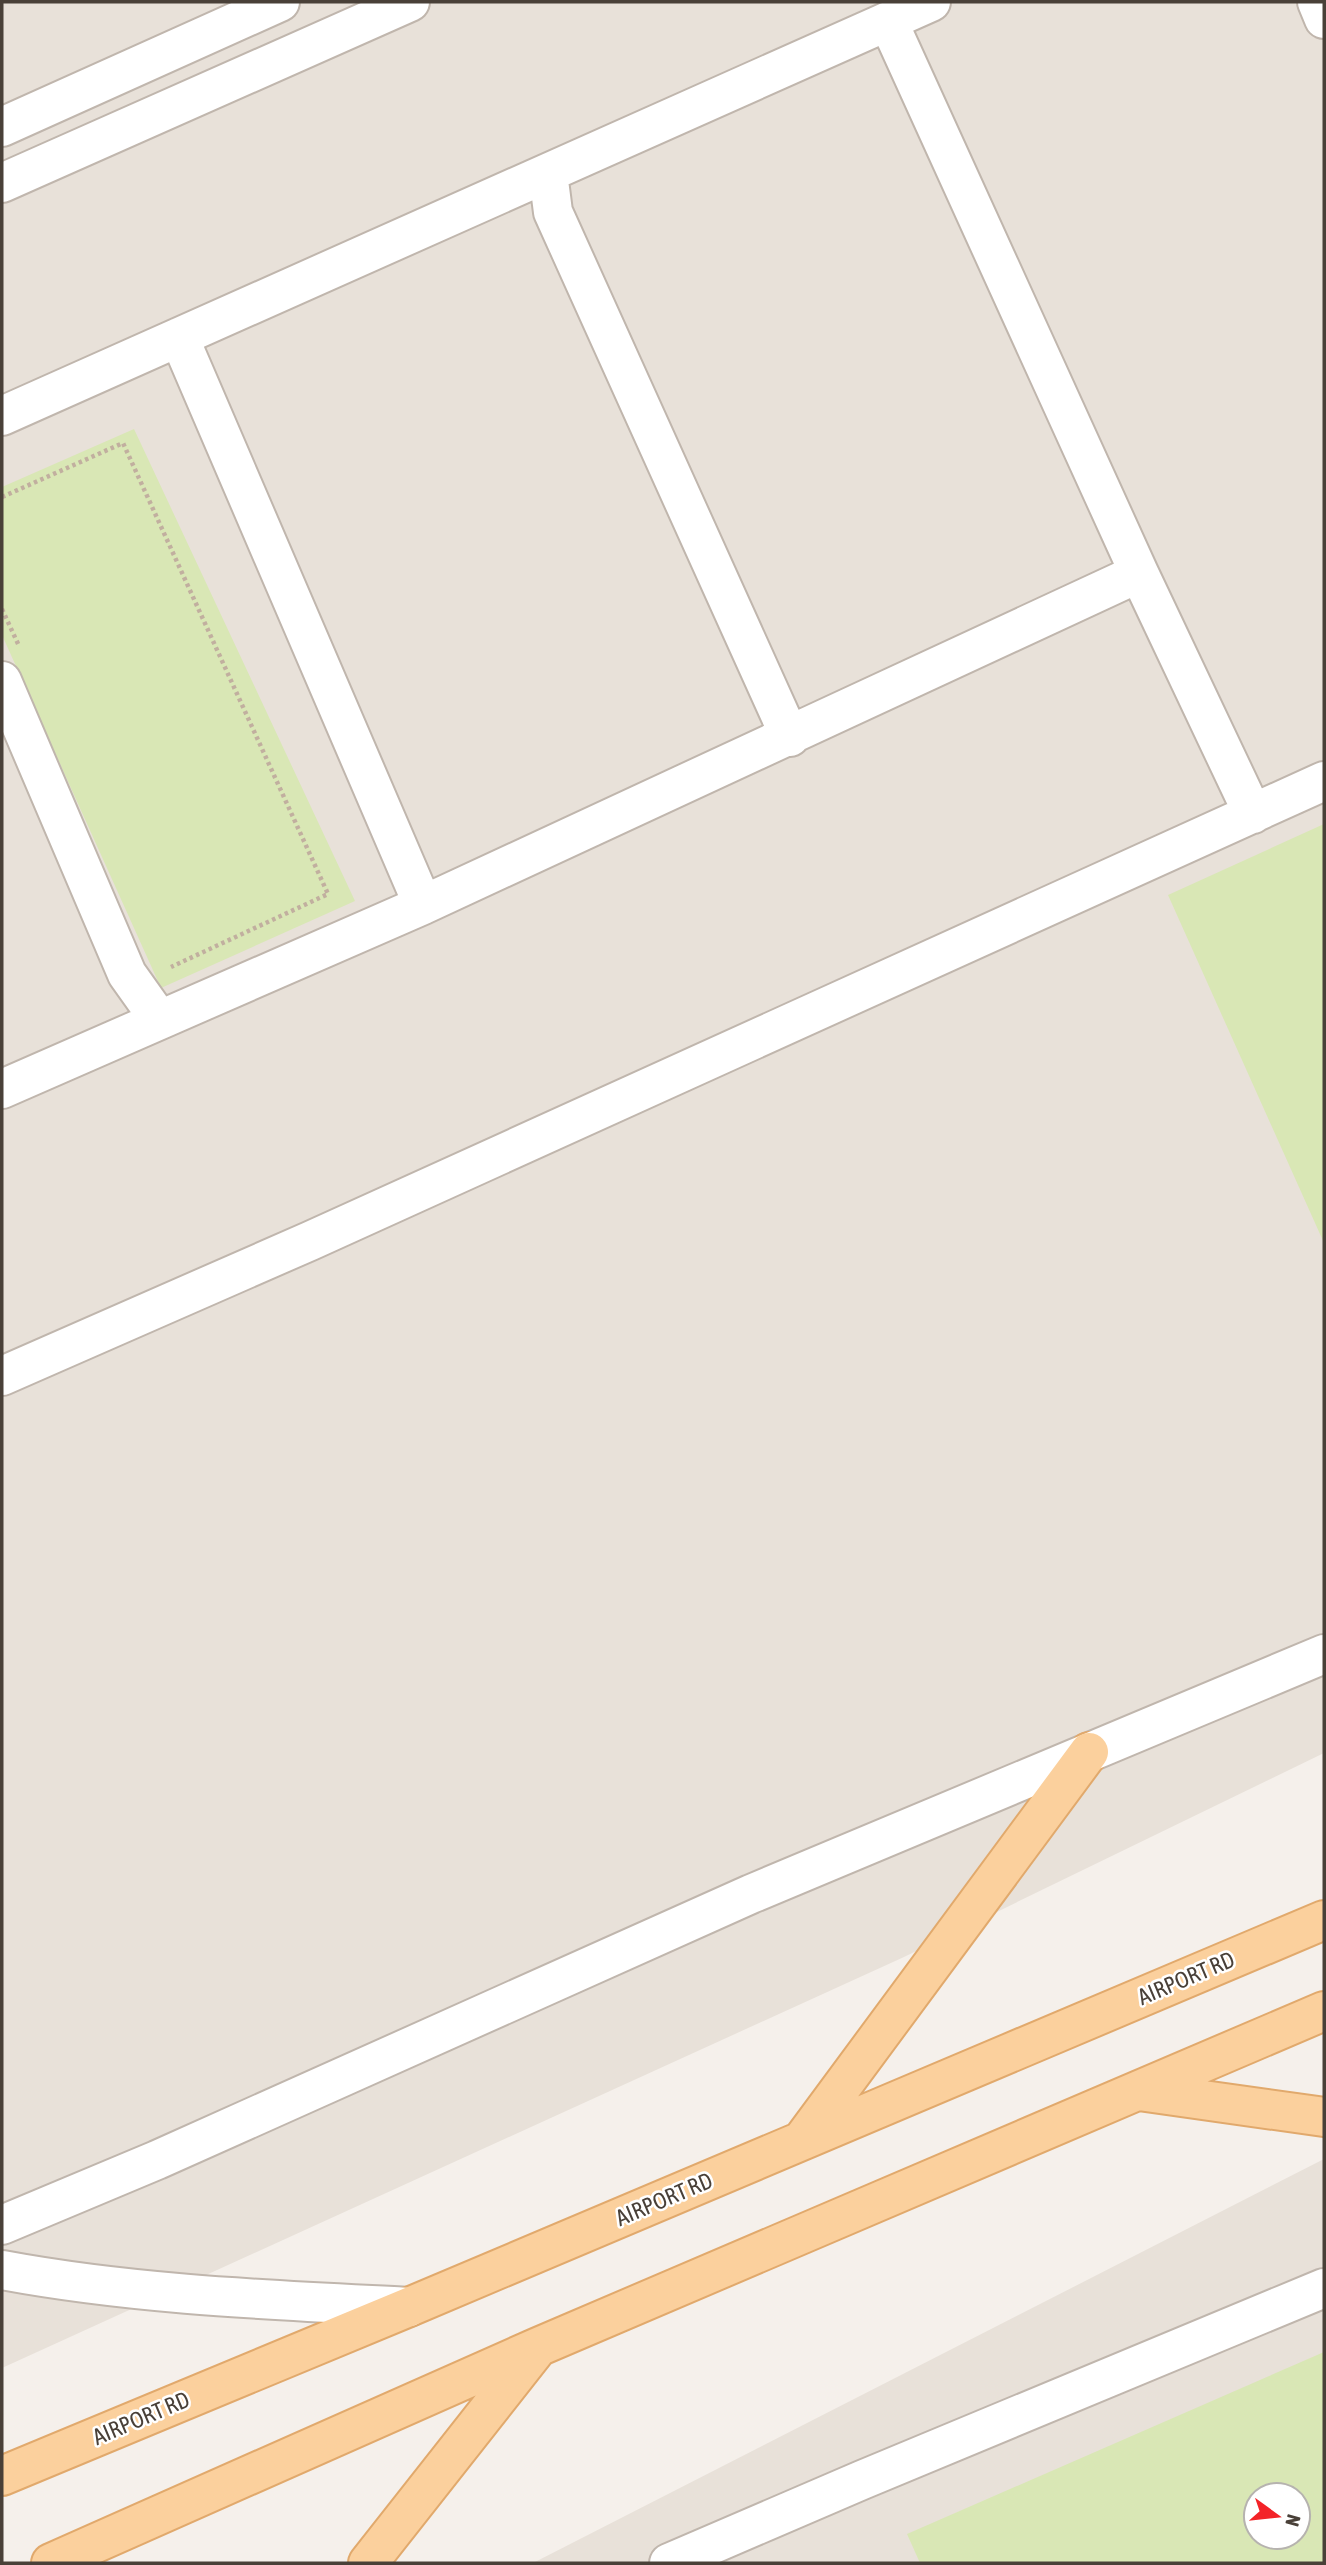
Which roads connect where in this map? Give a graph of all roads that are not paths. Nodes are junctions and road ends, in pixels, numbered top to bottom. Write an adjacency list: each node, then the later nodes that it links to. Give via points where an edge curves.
1 (280, 2): 7 (street)
2 (410, 2): 9 (street)
3 (931, 2): 6 (street)
4 (1317, 2): 5 (street)
5 (1324, 19)
6 (888, 21): 8 (street); 12 (street)
7 (2, 127)
8 (548, 173): 10 (street); 14 (street, via 553,212)
9 (2, 183)
10 (179, 337): 11 (street); 17 (street)
11 (2, 416)
12 (1139, 573): 14 (street); 16 (street)
13 (13, 668): 18 (street, via 127,974)
14 (790, 737): 17 (street)
15 (1324, 782): 16 (street)
16 (1253, 814): 20 (street)
17 (423, 905): 18 (street)
18 (159, 1020): 19 (street)
19 (2, 1089)
20 (2, 1376)
21 (1324, 1654): 22 (street)
22 (1089, 1752): 27 (main road); 28 (street, via 751,1895)
23 (1324, 1920): 27 (main road, AIRPORT RD)
24 (1324, 2011): 25 (main road)
25 (1138, 2091): 26 (main road); 32 (main road)
26 (1324, 2117)
27 (802, 2141): 31 (main road, AIRPORT RD)
28 (2, 2225)
29 (2, 2270): 31 (street, via 138,2289)
30 (1324, 2288): 36 (street)
31 (409, 2307): 33 (main road, AIRPORT RD)
32 (538, 2347): 34 (main road); 35 (main road)
33 (2, 2476)
34 (51, 2563)
35 (368, 2563)
36 (669, 2563)

